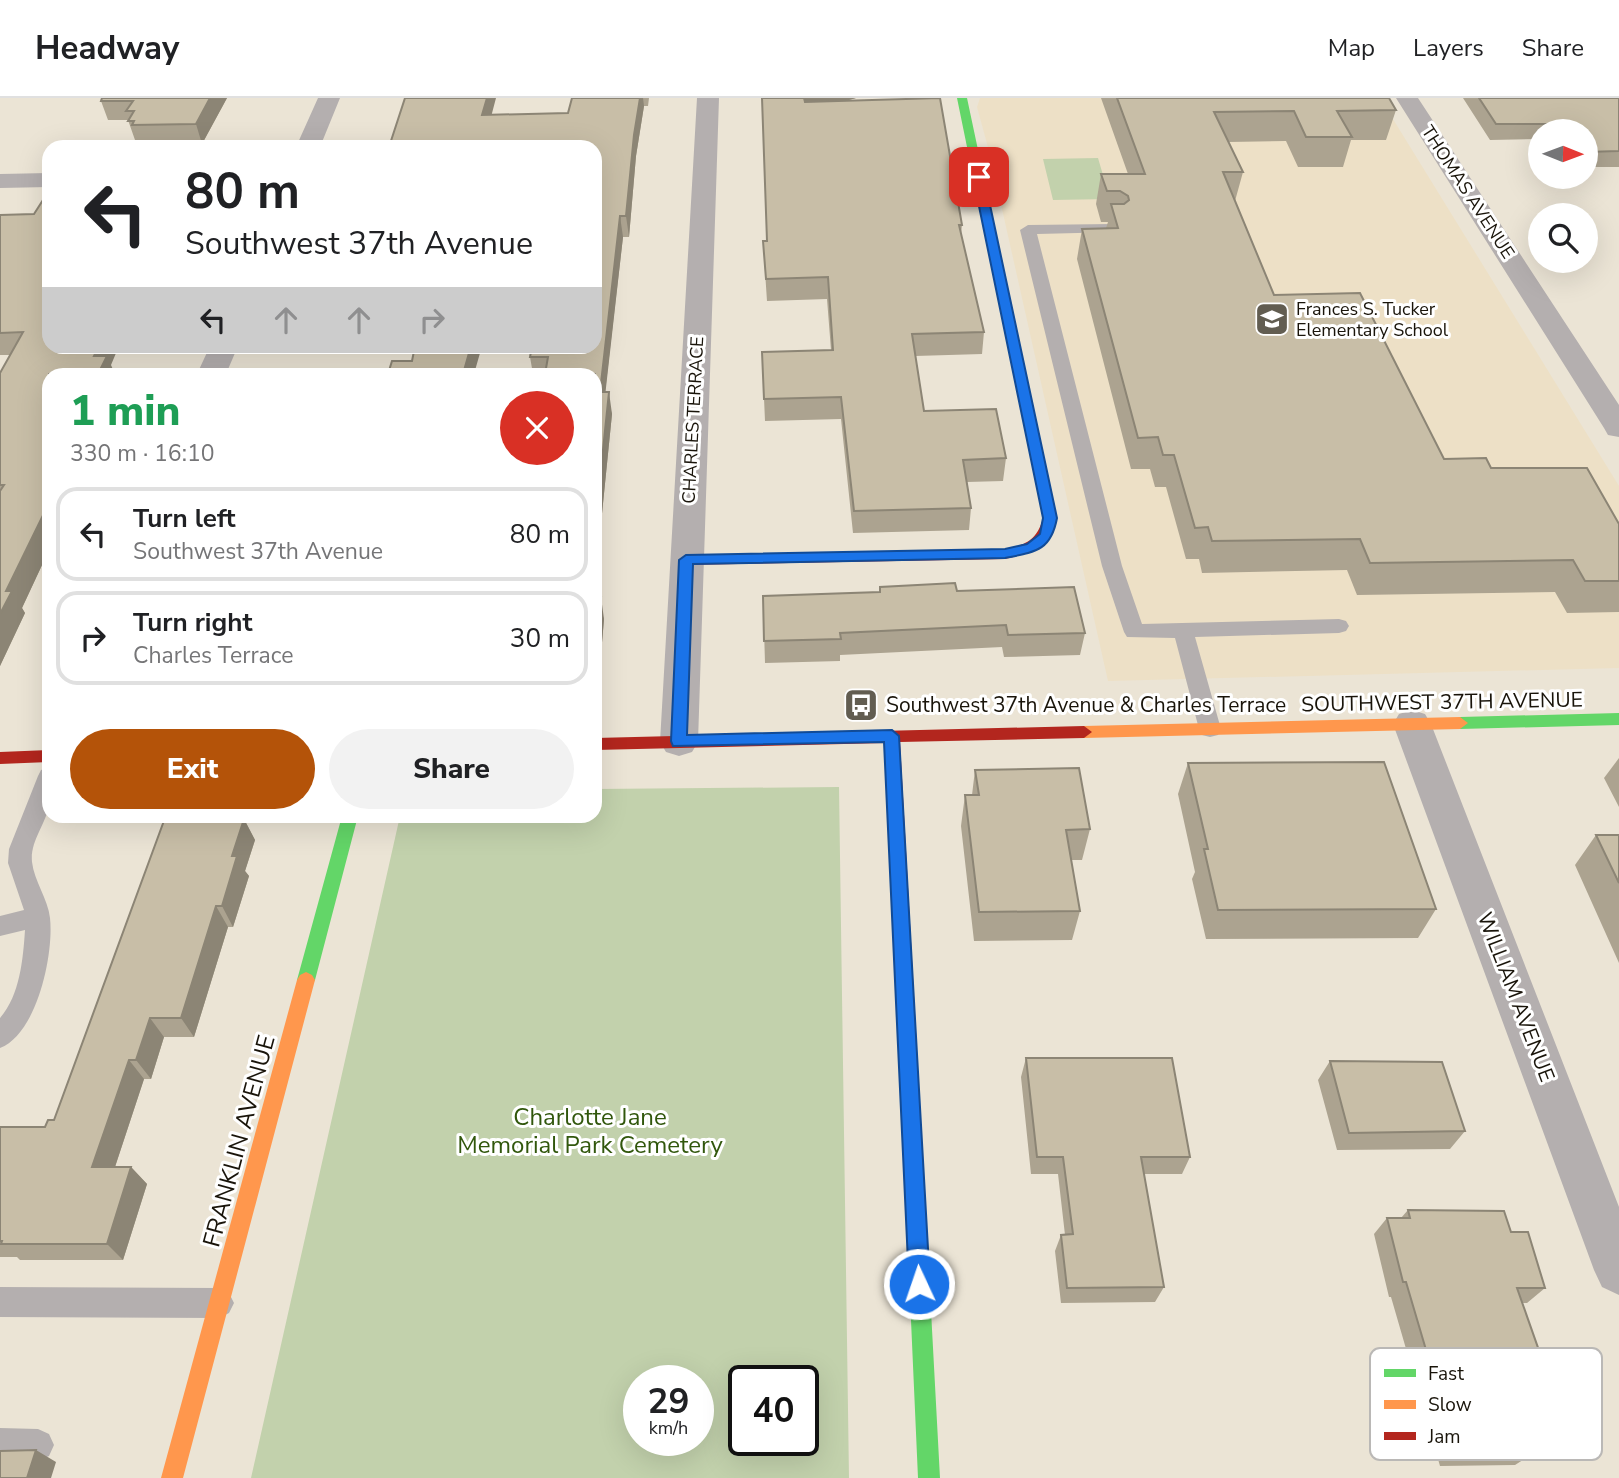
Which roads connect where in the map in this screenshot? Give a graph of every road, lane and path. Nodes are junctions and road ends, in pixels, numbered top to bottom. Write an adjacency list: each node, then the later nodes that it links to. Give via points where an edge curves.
1 (329, 98): 5 (street)
2 (708, 98): 10 (street, CHARLES TERRACE)
3 (962, 98): 10 (street, via 1050,527 1041,542 1005,554)
4 (1407, 98): 9 (street, THOMAS AVENUE)
5 (311, 140)
6 (42, 180): 7 (street)
7 (0, 181)
8 (1113, 229): 12 (lane, via 1028,230 1112,566 1134,632)
9 (1619, 428)
10 (686, 560): 17 (street, CHARLES TERRACE)
11 (1339, 626): 12 (lane)
12 (1183, 631): 15 (lane)
13 (1619, 719): 14 (street, SOUTHWEST 37TH AVENUE)
14 (1412, 724): 15 (street, SOUTHWEST 37TH AVENUE); 26 (street, WILLIAM AVENUE)
15 (1210, 729): 16 (street, SOUTHWEST 37TH AVENUE)
16 (892, 736): 17 (street, SOUTHWEST 37TH AVENUE); 32 (street)
17 (679, 741): 18 (street, SOUTHWEST 37TH AVENUE)
18 (602, 744)
19 (42, 756): 20 (street)
20 (0, 758)
21 (42, 794): 23 (lane, via 20,863)
22 (347, 823): 28 (street, FRANKLIN AVENUE)
23 (38, 917): 24 (lane); 25 (lane, via 35,968 16,1018)
24 (0, 926)
25 (0, 1036)
26 (1619, 1270)
27 (0, 1302): 28 (lane)
28 (219, 1303): 31 (street, FRANKLIN AVENUE)
29 (0, 1444): 30 (lane)
30 (38, 1445)
31 (172, 1478)
32 (929, 1478)

